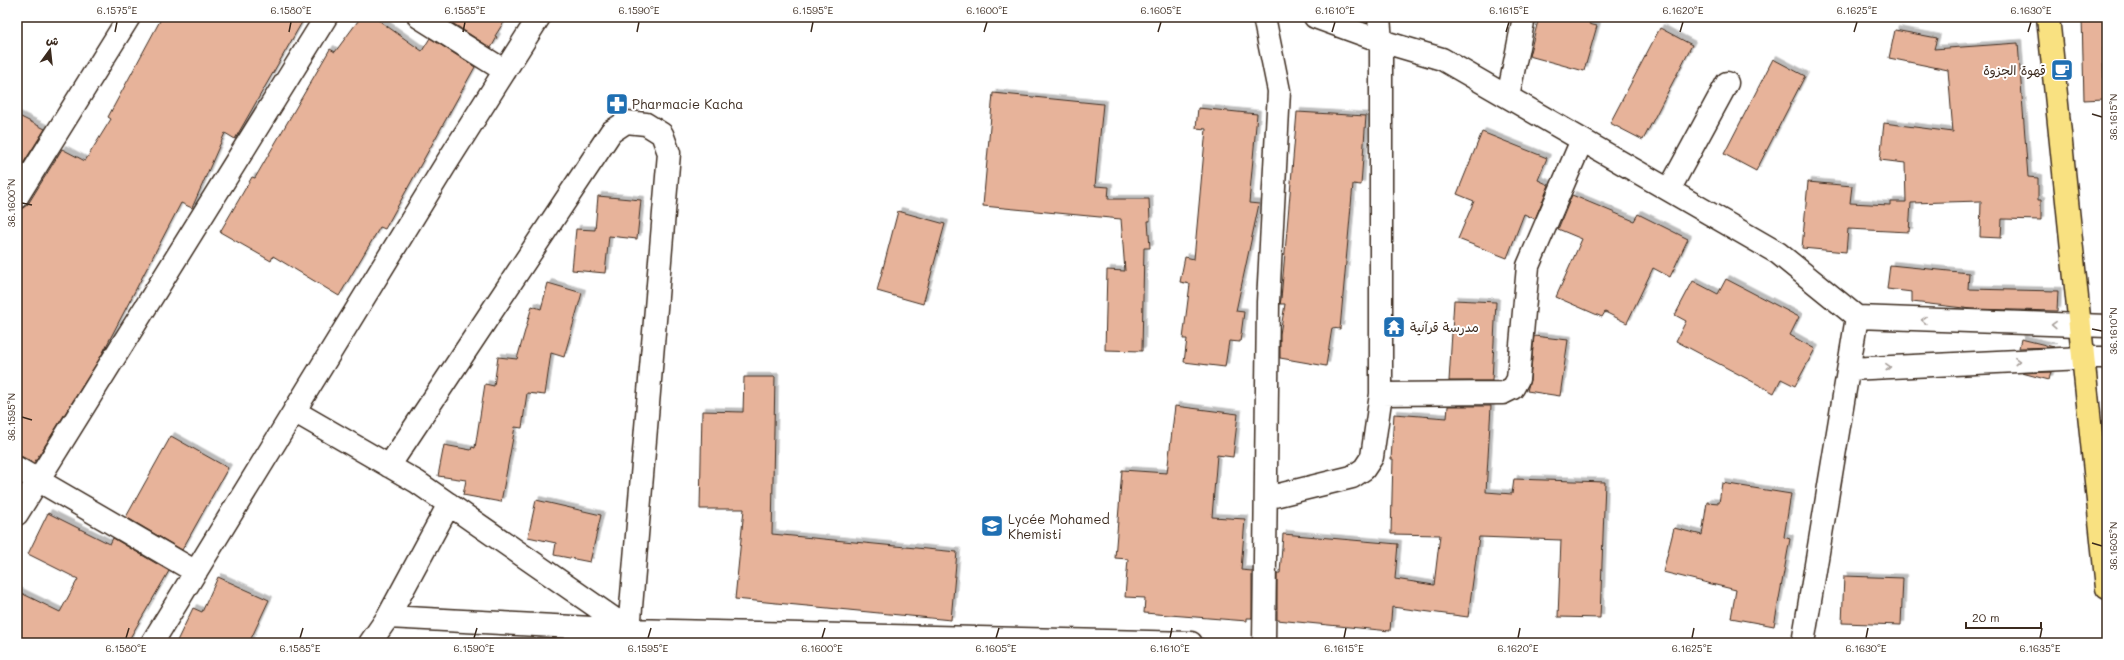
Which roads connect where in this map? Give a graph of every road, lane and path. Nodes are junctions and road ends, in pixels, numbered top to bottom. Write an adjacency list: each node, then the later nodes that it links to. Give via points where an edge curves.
1 (129, 17): 16 (street)
2 (326, 17): 27 (street)
3 (419, 17): 11 (street)
4 (539, 17): 11 (street)
5 (1264, 17): 28 (street, via 1279,91 1268,302)
6 (1315, 17): 10 (street)
7 (1378, 17): 10 (street)
8 (1524, 17): 13 (street)
9 (2048, 17): 18 (main road)
10 (1381, 41): 13 (street, via 1442,59); 23 (street)
11 (505, 71): 24 (street)
12 (1727, 83): 15 (street)
13 (1508, 97): 14 (street)
14 (1582, 140): 15 (street); 23 (street, via 1528,266 1518,379 1513,388 1504,393)
15 (1669, 190): 17 (street, via 1778,253)
16 (17, 197)
17 (1857, 317): 18 (street, one-way to 17); 22 (street)
18 (2079, 326): 19 (street); 20 (main road)
19 (2107, 326)
20 (2083, 358): 21 (street); 22 (street, one-way to 20); 32 (main road)
21 (2107, 358)
22 (1849, 369): 39 (street)
23 (1381, 394): 28 (street, via 1372,457 1364,469 1352,477)
24 (294, 411): 25 (street); 31 (street)
25 (389, 466): 29 (street, via 418,482); 34 (street, via 611,132 626,122 646,124 662,134 669,154)
26 (17, 468): 27 (street)
27 (38, 481): 30 (street); 31 (street)
28 (1266, 498): 38 (street)
29 (448, 504): 33 (street); 34 (street)
30 (17, 514)
31 (196, 572): 35 (street)
32 (2107, 588)
33 (388, 617): 34 (street); 36 (street)
34 (629, 636): 37 (street)
35 (152, 643)
36 (370, 643)
37 (1191, 643)
38 (1264, 643)
39 (1803, 643)

